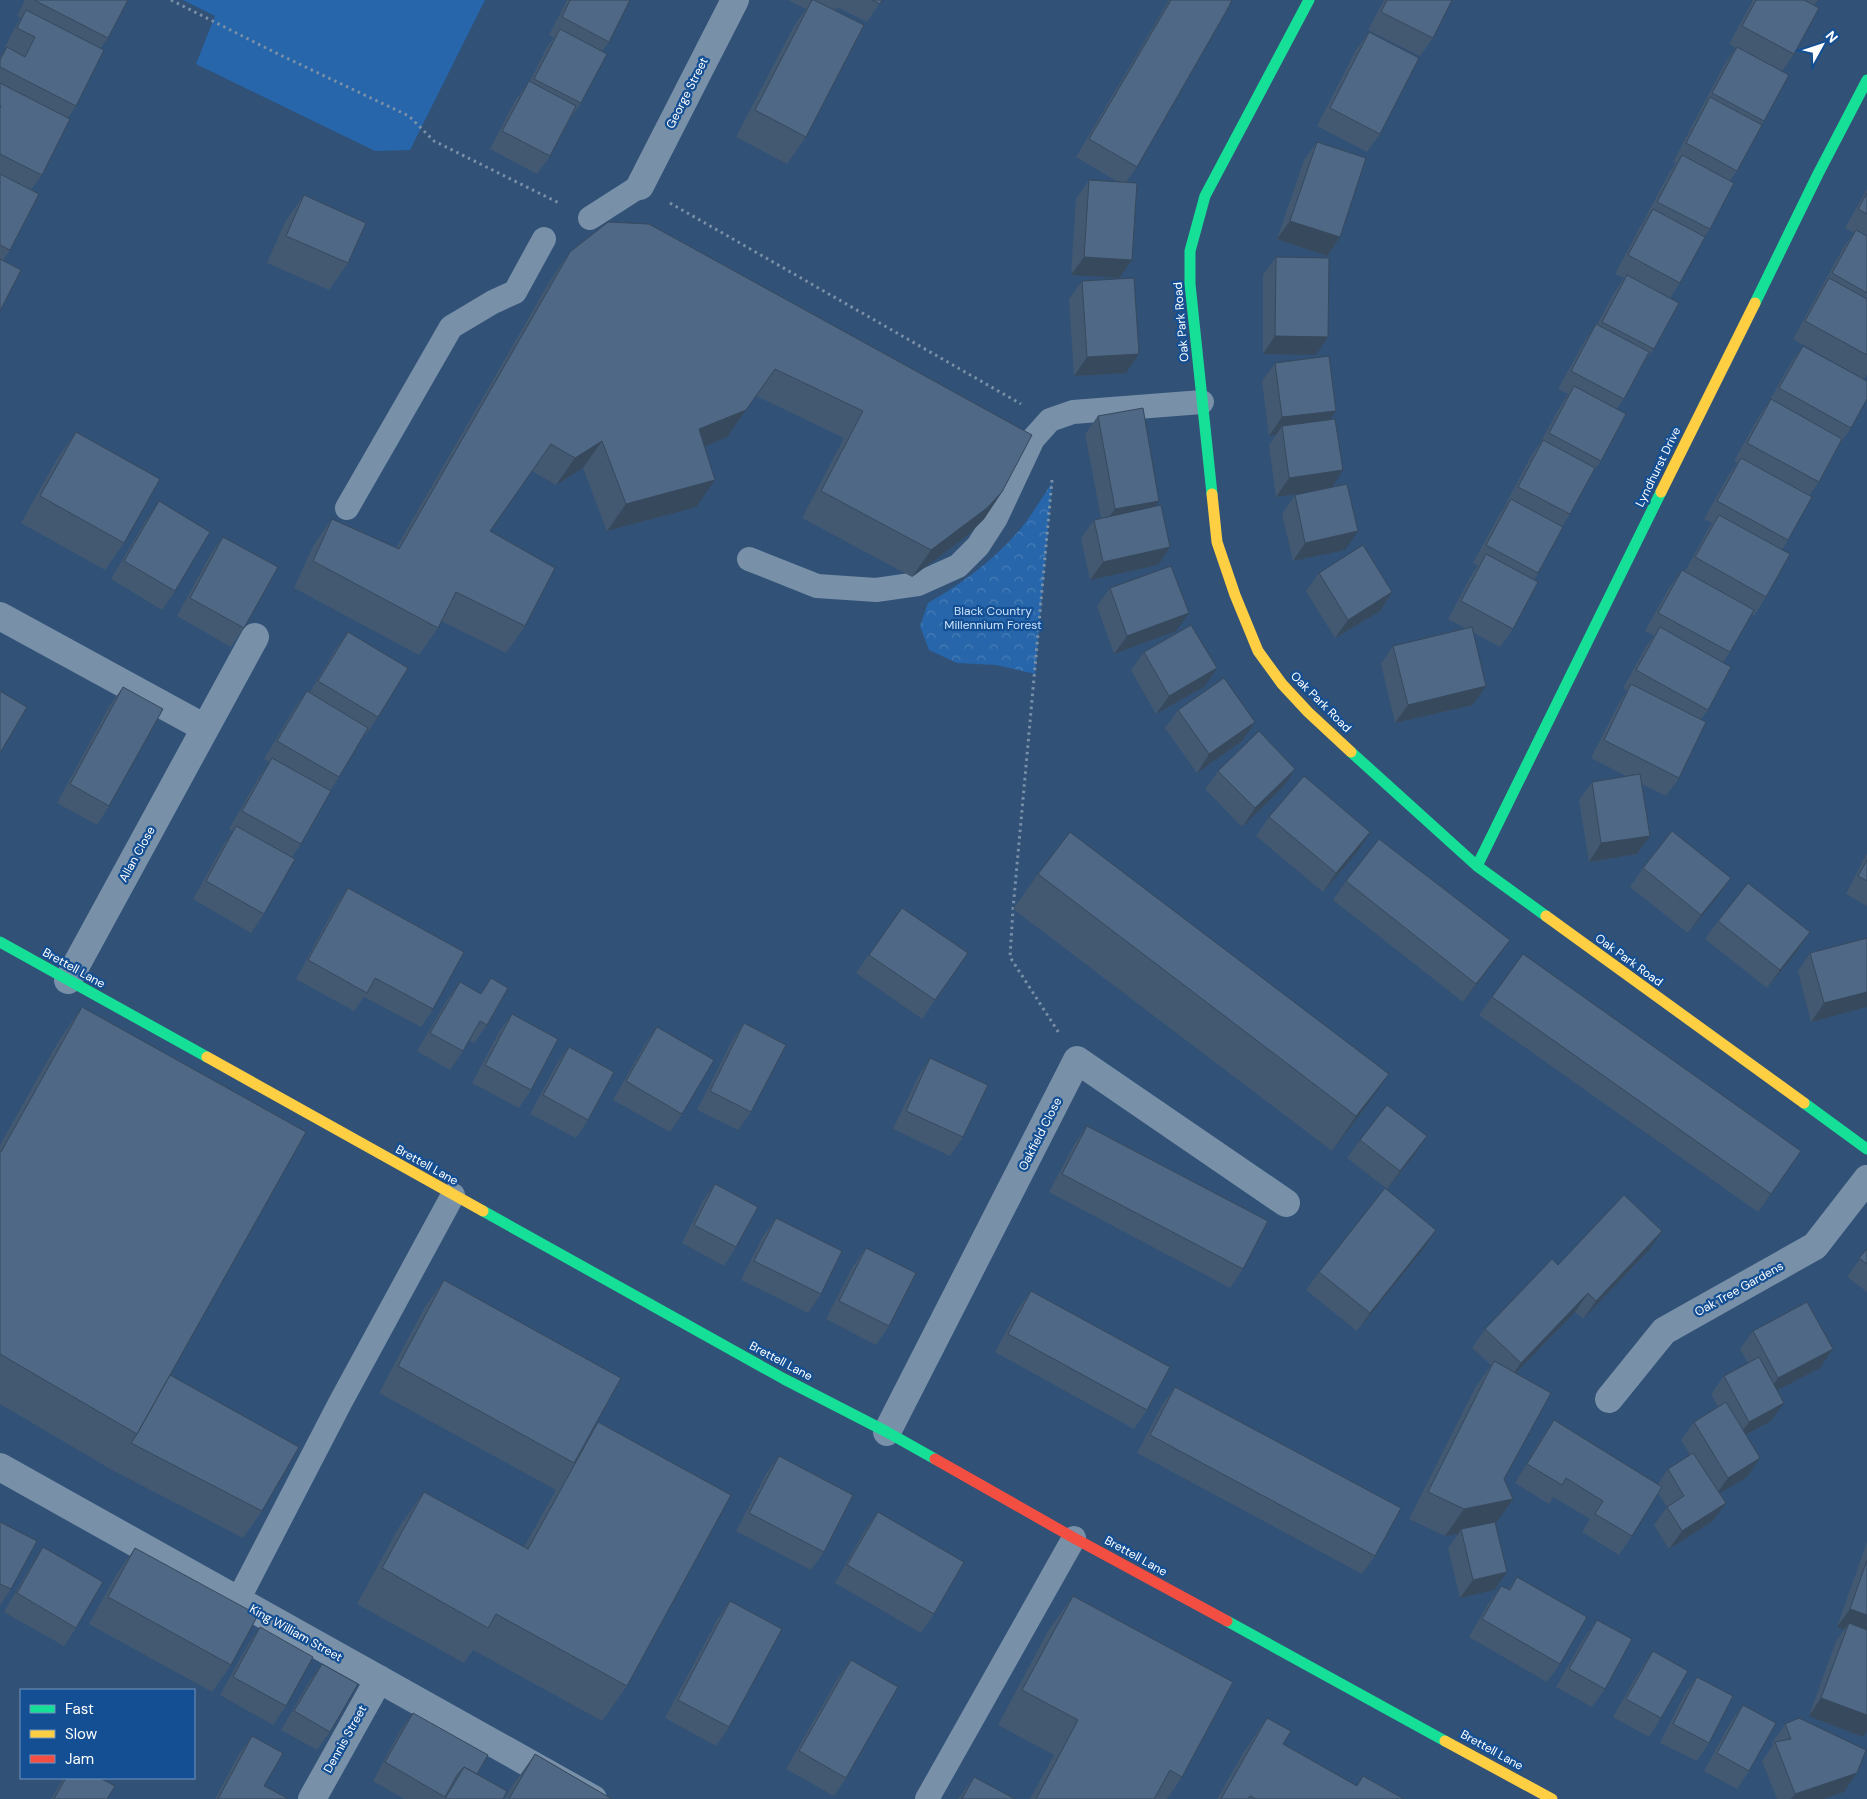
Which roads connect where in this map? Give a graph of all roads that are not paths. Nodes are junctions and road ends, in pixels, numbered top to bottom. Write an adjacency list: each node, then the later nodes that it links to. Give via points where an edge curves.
1 (735, 0): 4 (street, George Street)
2 (1309, 0): 7 (street, Oak Park Road, via 1205,196 1190,251 1190,284)
3 (1867, 80): 13 (street, Lyndhurst Drive)
4 (640, 186): 5 (lane)
5 (590, 218)
6 (544, 239): 8 (lane, via 515,292 451,327)
7 (1202, 402): 9 (lane, via 1073,412 1050,420 1032,439 996,518 978,546 958,566 918,584 876,590 817,586); 13 (street, Oak Park Road, via 1217,542 1258,651 1308,712)
8 (347, 508)
9 (748, 559)
10 (0, 616): 12 (street)
11 (255, 637): 12 (street, Allan Close)
12 (206, 728): 15 (street, Allan Close)
13 (1476, 866): 16 (street, Oak Park Road)
14 (0, 942): 15 (street, Brettell Lane)
15 (68, 980): 18 (street, Brettell Lane)
16 (1867, 1149)
17 (1867, 1179): 20 (street, Oak Tree Gardens, via 1815,1246 1664,1331)
18 (453, 1195): 21 (street, Brettell Lane, via 784,1379); 24 (lane)
19 (1286, 1202): 21 (street, Oakfield Close, via 1077,1060)
20 (1609, 1400)
21 (887, 1432): 23 (street, Brettell Lane)
22 (0, 1467): 24 (street, King William Street)
23 (1074, 1538): 28 (lane); 29 (street, Brettell Lane)
24 (238, 1600): 25 (street, King William Street)
25 (379, 1679): 26 (street, Dennis Street); 27 (street, King William Street)
26 (312, 1799)
27 (592, 1799)
28 (927, 1799)
29 (1552, 1799)

